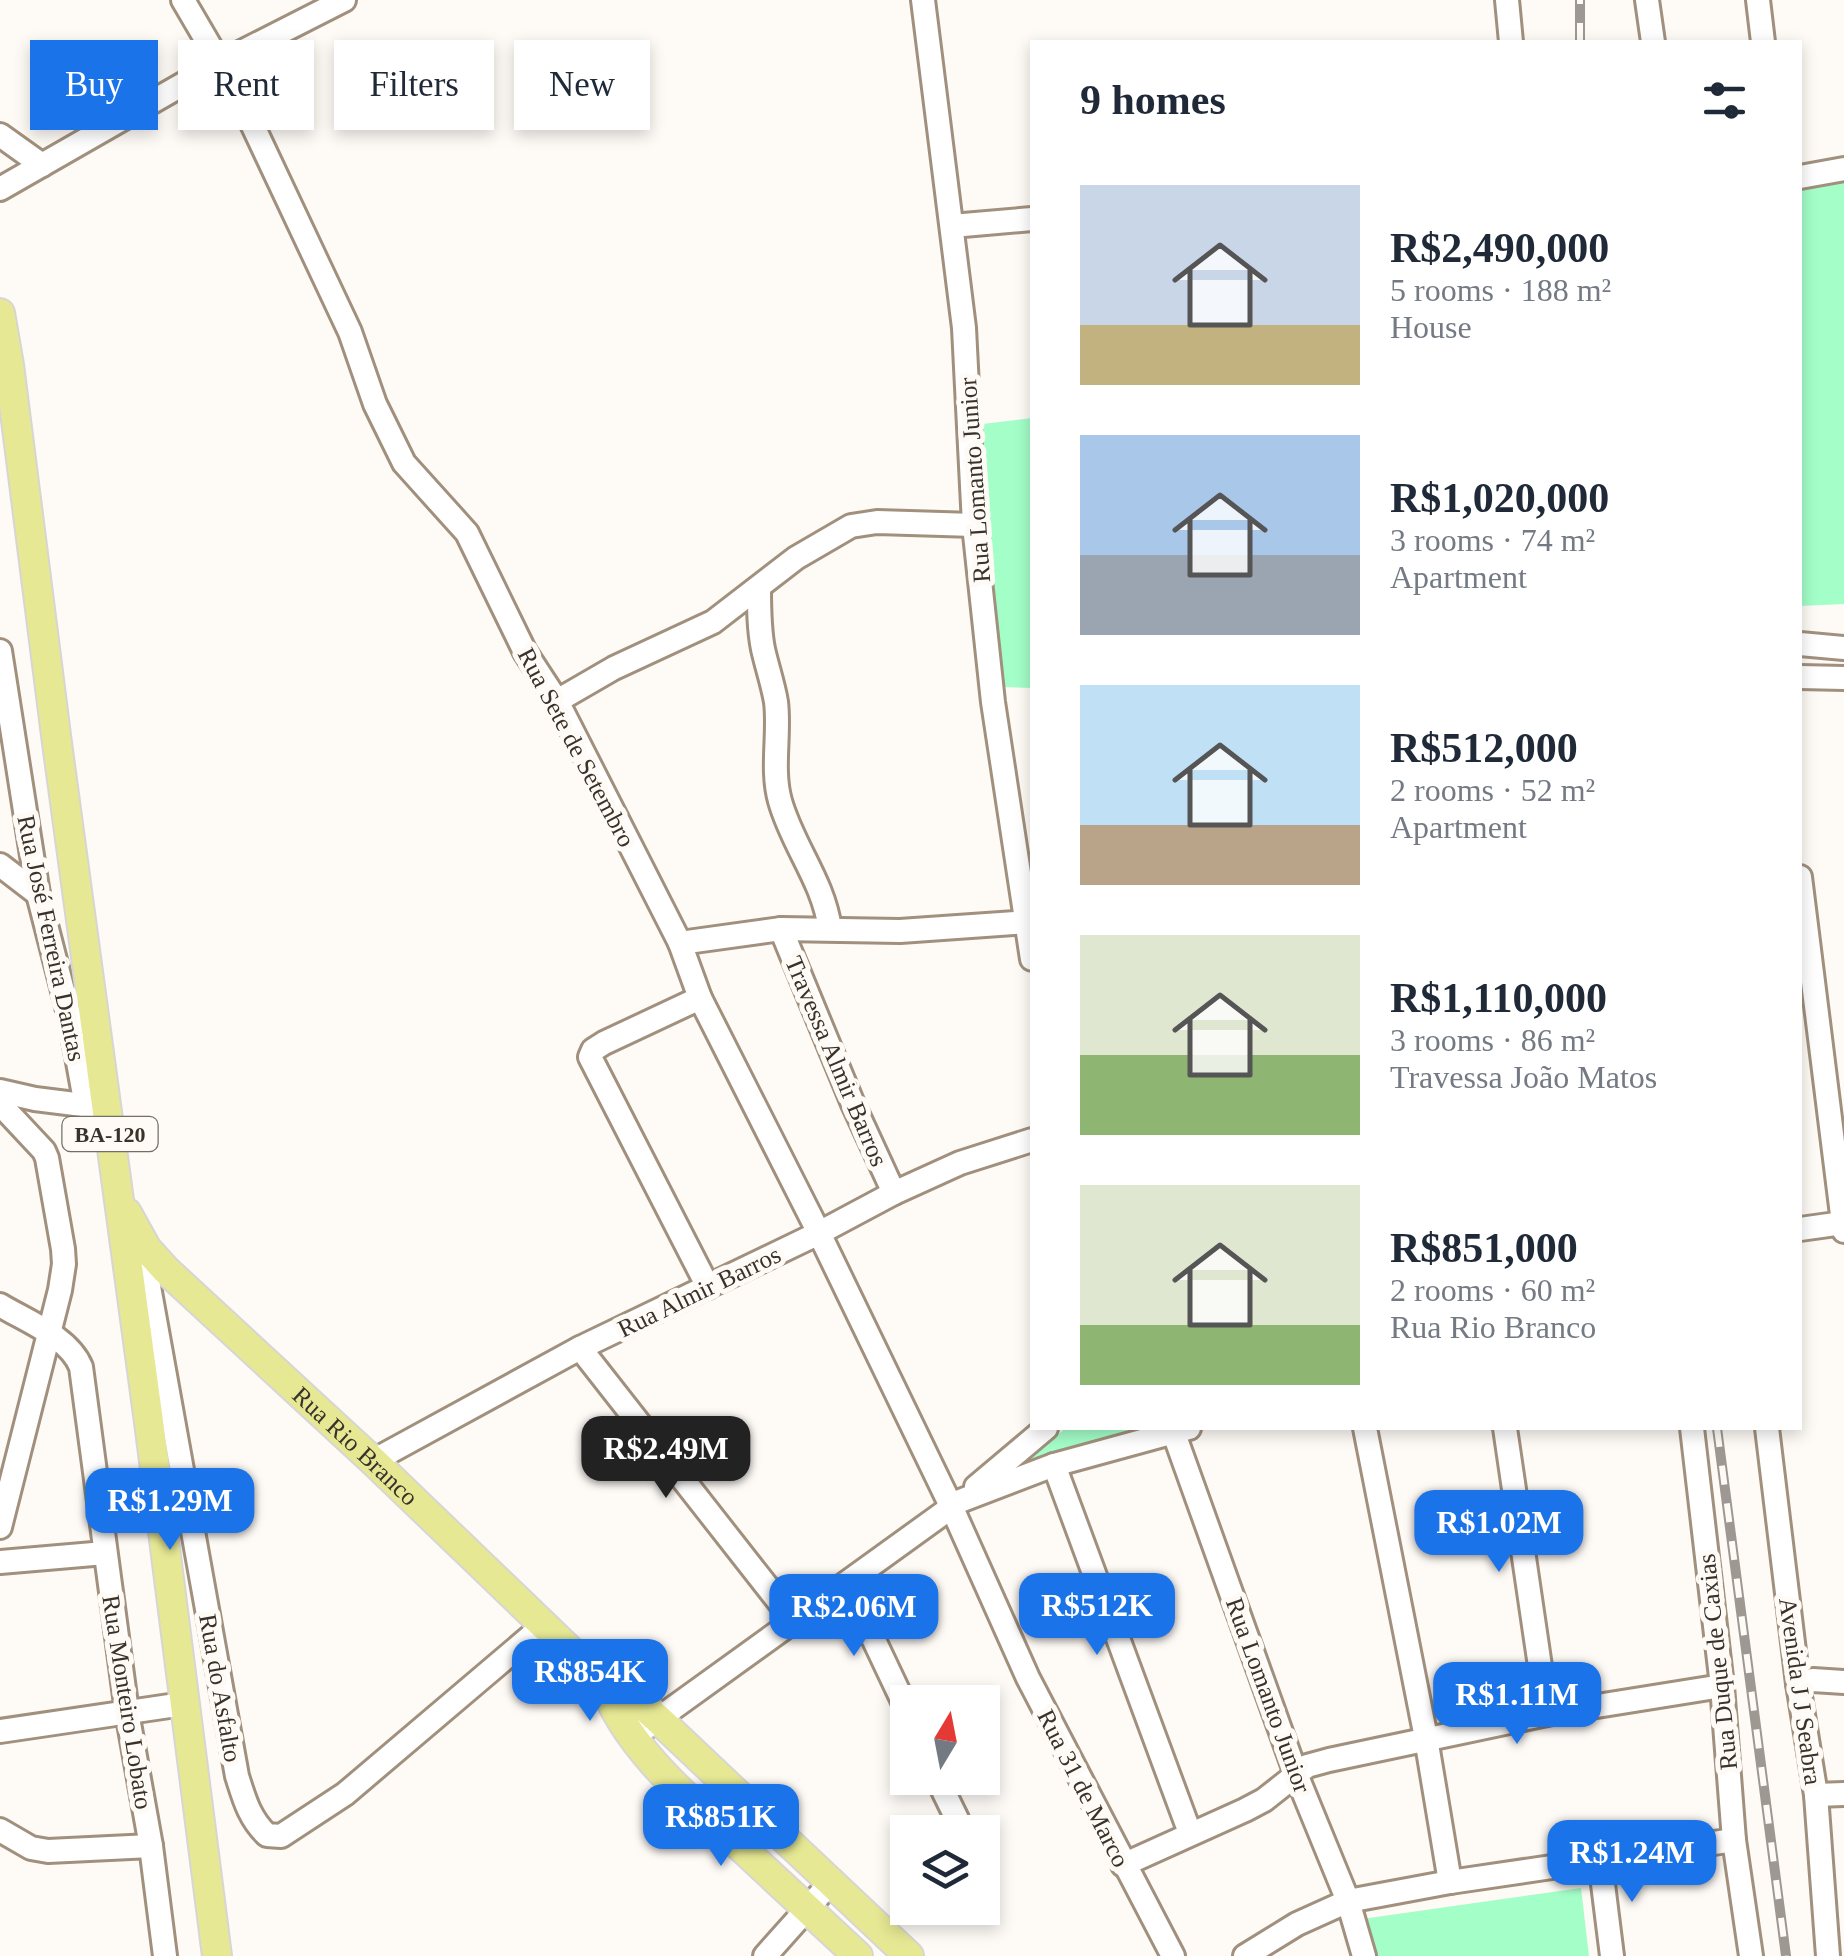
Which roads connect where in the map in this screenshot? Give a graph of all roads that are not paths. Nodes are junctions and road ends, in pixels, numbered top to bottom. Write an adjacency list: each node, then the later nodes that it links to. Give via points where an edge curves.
1 (183, 0): 7 (street, Rua Sete de Setembro)
2 (344, 0): 8 (street)
3 (924, 0): 20 (street, Rua Lomanto Junior)
4 (1507, 0): 9 (street)
5 (1647, 0): 10 (street)
6 (1758, 0): 11 (street)
7 (206, 40)
8 (265, 40)
9 (1510, 40)
10 (1653, 40)
11 (1762, 40)
12 (178, 87): 15 (street)
13 (255, 130): 30 (street, Rua Sete de Setembro, via 404,463 467,533 524,652)
14 (0, 135): 15 (street)
15 (42, 165): 18 (street)
16 (1844, 169): 17 (street)
17 (1802, 177)
18 (0, 189)
19 (1030, 218): 20 (street)
20 (952, 226): 23 (street, Rua Lomanto Junior)
21 (0, 313): 22 (main road, BA-120 / BA-120)
22 (3, 350): 42 (main road, BA-120 / BA-120, via 60,763)
23 (974, 525): 24 (street, via 850,526); 34 (street, Rua Lomanto Junior, via 993,702)
24 (759, 588): 30 (street, via 713,622); 36 (street, via 759,622 776,702 778,797 818,882)
25 (1802, 644): 26 (street)
26 (1844, 648)
27 (1, 666): 33 (street, Rua José Ferreira Dantas)
28 (1802, 677): 29 (street)
29 (1844, 678)
30 (558, 701): 38 (street, Rua Sete de Setembro)
31 (0, 865): 33 (street)
32 (1802, 892): 44 (street)
33 (38, 894): 42 (street, Rua José Ferreira Dantas)
34 (1028, 922): 36 (street, via 900,932); 37 (street, Rua Lomanto Junior)
35 (781, 929): 36 (street); 38 (street); 45 (street, Travessa Almir Barros)
36 (830, 929)
37 (1030, 940)
38 (680, 943): 39 (street, Rua Sete de Setembro)
39 (700, 998): 50 (street, Rua Sete de Setembro); 52 (street, via 604,1042 590,1057)
40 (0, 1092): 42 (street)
41 (0, 1104): 54 (street, via 47,1158 64,1264)
42 (97, 1107): 46 (main road, BA-120 / BA-120)
43 (1030, 1141): 45 (street, Rua Almir Barros)
44 (1842, 1188): 47 (street)
45 (894, 1193): 50 (street, Rua Almir Barros)
46 (120, 1200): 51 (main road, Rua Rio Branco); 77 (main road, BA-120 / BA-120)
47 (1843, 1223): 48 (street); 49 (street)
48 (1802, 1229)
49 (1844, 1230)
50 (819, 1233): 52 (street, Rua Almir Barros); 65 (street, Rua Sete de Setembro)
51 (140, 1238): 63 (main road, Rua Rio Branco, via 166,1270); 71 (street, Rua do Asfalto, via 237,1776 247,1809 266,1835 281,1836 345,1794)
52 (708, 1288): 55 (street, Rua Almir Barros)
53 (0, 1305): 54 (street, Rua Monteiro Lobato)
54 (48, 1334): 66 (street); 67 (street, Rua Monteiro Lobato, via 82,1367)
55 (580, 1348): 63 (street, Rua Almir Barros); 70 (street)
56 (1044, 1430): 65 (street)
57 (1175, 1430): 64 (street)
58 (1178, 1430): 84 (street, Rua Lomanto Junior)
59 (1364, 1430): 83 (street)
60 (1505, 1430): 79 (street)
61 (1692, 1430): 76 (street, Rua Duque de Caxias)
62 (1766, 1430): 74 (street, Avenida J J Seabra)
63 (373, 1461): 71 (main road, Rua Rio Branco)
64 (1054, 1465): 65 (street); 88 (street)
65 (956, 1504): 69 (street); 92 (street, Rua 31 de Marco, via 1028,1678)
66 (0, 1527)
67 (105, 1553): 68 (street); 78 (street, Rua Monteiro Lobato)
68 (0, 1562)
69 (847, 1583): 70 (street); 75 (street)
70 (794, 1621): 80 (street)
71 (543, 1626): 72 (main road, Rua Rio Branco)
72 (603, 1682): 80 (main road, Rua Rio Branco, via 624,1689); 82 (main road, Rua Rio Branco)
73 (1844, 1682): 74 (street)
74 (1798, 1684): 86 (street, Avenida J J Seabra)
75 (895, 1685)
76 (1722, 1686): 79 (street); 89 (street, Rua Duque de Caxias)
77 (184, 1704): 78 (street); 98 (main road, BA-120 / BA-120)
78 (127, 1712): 81 (street); 90 (street, Rua Monteiro Lobato)
79 (1546, 1714): 83 (street)
80 (658, 1719): 82 (street); 93 (main road, Rua Rio Branco)
81 (0, 1731)
82 (633, 1737): 96 (main road, Rua Rio Branco)
83 (1426, 1738): 84 (street, via 1306,1766); 94 (street)
84 (1296, 1774): 88 (street, via 1254,1805); 95 (street, Rua Lomanto Junior)
85 (1844, 1794): 86 (street)
86 (1816, 1796): 107 (street, Avenida J J Seabra)
87 (0, 1830): 90 (street, via 48,1851)
88 (1190, 1833): 92 (street)
89 (1734, 1840): 91 (street); 106 (street, Rua Duque de Caxias)
90 (151, 1846): 97 (street, Rua Monteiro Lobato)
91 (1600, 1860): 94 (street); 105 (street)
92 (1123, 1864): 102 (street, Rua 31 de Marco)
93 (832, 1880): 96 (street); 101 (main road, Rua Rio Branco)
94 (1450, 1882): 95 (street)
95 (1348, 1901): 103 (street); 104 (street, Rua Lomanto Junior)
96 (806, 1908): 99 (street); 100 (main road, Rua Rio Branco)
97 (165, 1956)
98 (216, 1956)
99 (765, 1956)
100 (858, 1956)
101 (910, 1956)
102 (1173, 1956)
103 (1245, 1956)
104 (1364, 1956)
105 (1612, 1956)
106 (1752, 1956)
107 (1828, 1956)

